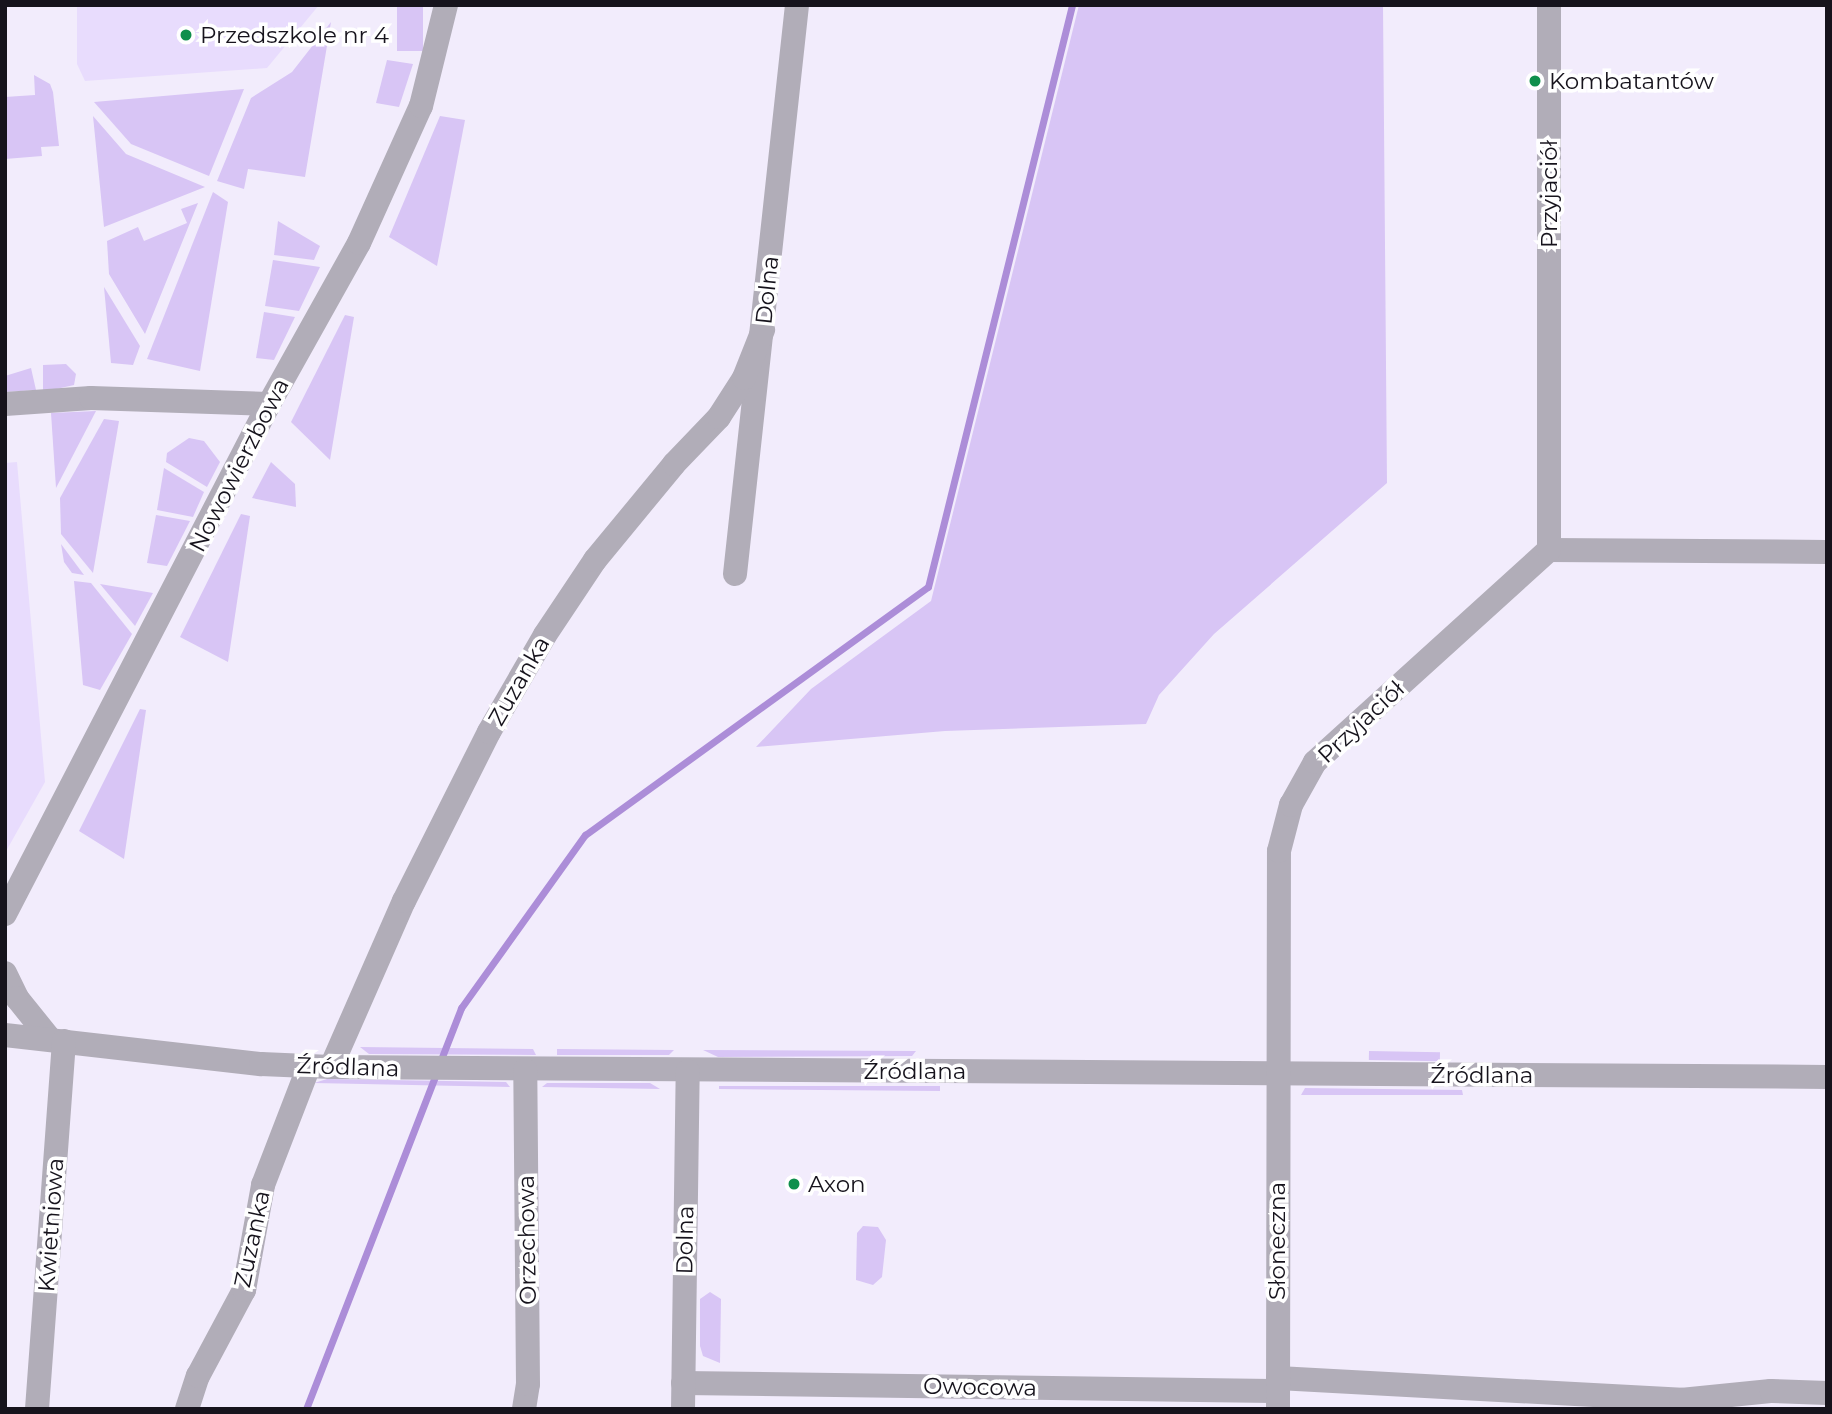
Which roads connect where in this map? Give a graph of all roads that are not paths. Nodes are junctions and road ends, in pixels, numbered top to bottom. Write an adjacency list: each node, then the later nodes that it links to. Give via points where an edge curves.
1 (446, 5): 6 (street, Nowowierzbowa, via 421,106 396,168)
2 (797, 5): 4 (street, Dolna)
3 (1549, 5): 7 (street, Przyjaciół)
4 (763, 330): 9 (street, Dolna); 14 (street, Zuzanka, via 744,378 719,417 595,560 545,635 489,732)
5 (5, 404): 6 (street, via 91,398)
6 (269, 404): 10 (street, Nowowierzbowa)
7 (1549, 550): 8 (street); 17 (street, Przyjaciół, via 1315,762 1291,806 1279,851)
8 (1827, 552)
9 (735, 574)
10 (5, 914)
11 (5, 973): 13 (street, via 17,998)
12 (5, 1035): 13 (street, Źródlana)
13 (57, 1040): 14 (street, Źródlana); 22 (street, Kwietniowa)
14 (320, 1067): 15 (street, Źródlana); 23 (street, Zuzanka, via 276,1140 244,1290 198,1376)
15 (525, 1070): 16 (street, Źródlana); 24 (street, Orzechowa, via 528,1384)
16 (688, 1071): 17 (street, Źródlana); 19 (street, Dolna)
17 (1277, 1073): 18 (street, Źródlana); 20 (street, Słoneczna)
18 (1827, 1077)
19 (683, 1383): 20 (street, Owocowa); 25 (street, Dolna)
20 (1278, 1393): 21 (street, Owocowa, via 1681,1400 1771,1391)
21 (1827, 1393)
22 (37, 1409)
23 (187, 1409)
24 (524, 1409)
25 (683, 1409)

